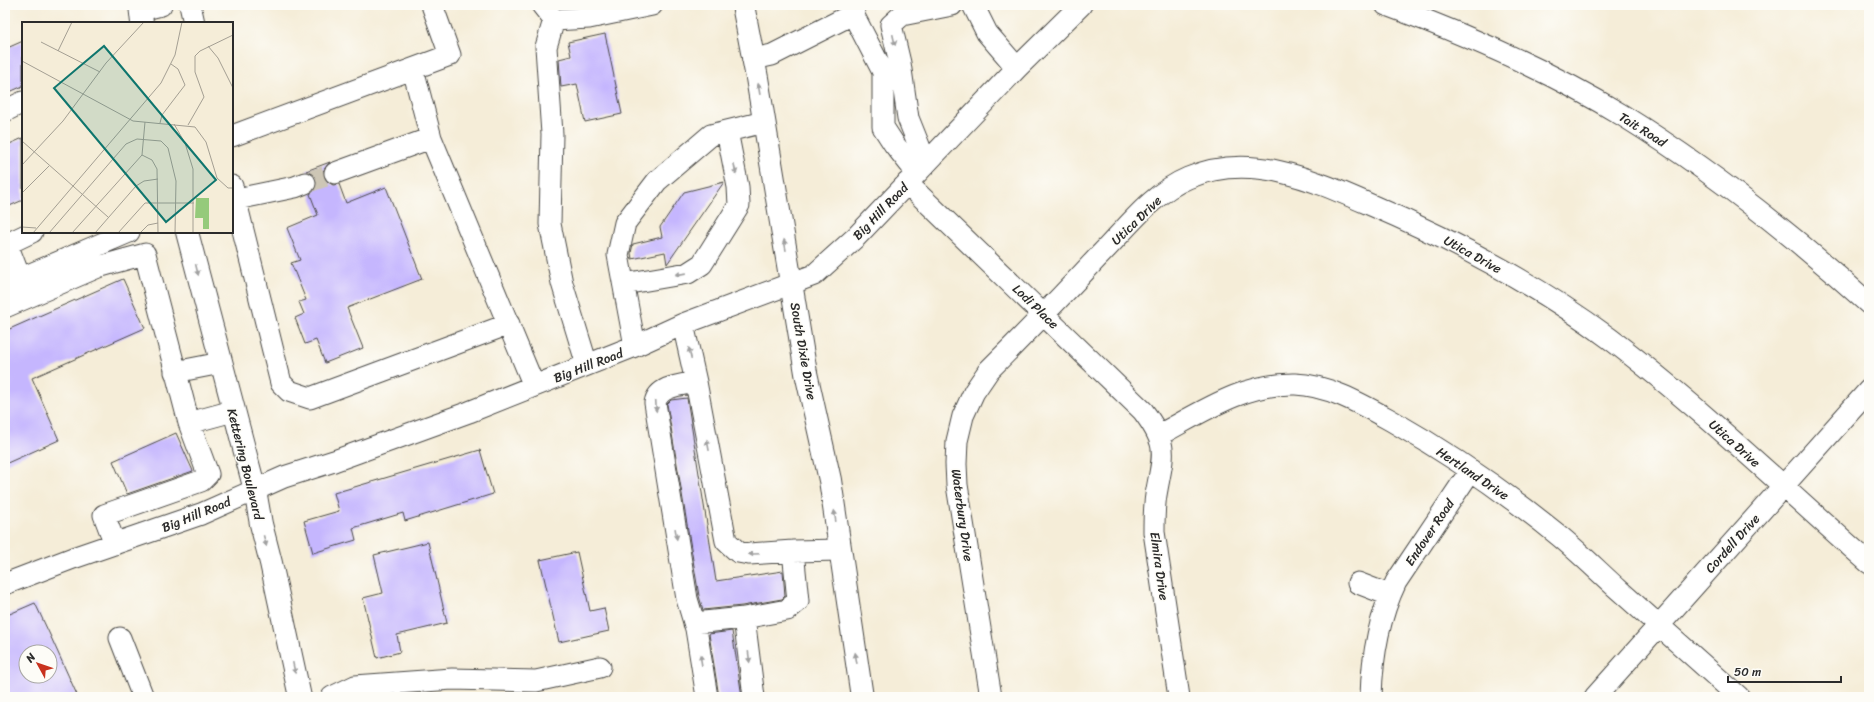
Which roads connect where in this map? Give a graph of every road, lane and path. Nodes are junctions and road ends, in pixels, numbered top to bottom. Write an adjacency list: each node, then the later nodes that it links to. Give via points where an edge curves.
1 (190, 5): 11 (street)
2 (432, 5): 14 (street, via 450,55)
3 (652, 5): 10 (street, via 589,18)
4 (743, 5): 12 (main road, South Dixie Drive)
5 (952, 5): 22 (street, one-way to 22, via 902,15 891,25 900,63)
6 (973, 5): 13 (street, via 987,33)
7 (1081, 5): 13 (street, Big Hill Road)
8 (1386, 5): 35 (street, Tait Road, via 1450,29 1513,58 1621,114 1737,194 1800,243)
9 (854, 9): 12 (street, via 772,55); 22 (street, Lodi Place, via 883,72 883,127)
10 (548, 12): 42 (street, via 546,47 552,134 550,224 562,283)
11 (194, 22)
12 (753, 59): 17 (main road, South Dixie Drive, one-way to 12)
13 (1017, 68): 22 (street, Big Hill Road)
14 (413, 69): 19 (street); 20 (street)
15 (22, 102): 16 (street)
16 (5, 111)
17 (764, 122): 18 (street); 33 (main road, South Dixie Drive, one-way to 17)
18 (727, 131): 34 (street, via 711,135 657,181 625,223 618,255); 34 (street, one-way to 34, via 739,205 702,264 688,273)
19 (233, 136)
20 (431, 138): 21 (street); 38 (street)
21 (334, 173)
22 (917, 173): 33 (street, Big Hill Road, via 856,237 814,275); 37 (street, Lodi Place)
23 (305, 183): 24 (street, via 295,187)
24 (233, 195): 38 (street, via 281,383 289,391 310,398)
25 (30, 233): 31 (street, via 8,244)
26 (187, 233): 41 (main road, Kettering Boulevard, one-way to 41)
27 (125, 234): 28 (street); 29 (street)
28 (95, 239): 30 (street)
29 (129, 258): 32 (street, via 98,267); 43 (street, via 145,254)
30 (53, 264): 31 (street); 32 (street)
31 (12, 282)
32 (62, 283): 36 (street)
33 (792, 283): 39 (street, Big Hill Road); 56 (main road, South Dixie Drive, one-way to 33, via 830,480 806,372)
34 (624, 284): 40 (street)
35 (1869, 304)
36 (5, 308)
37 (1044, 314): 49 (street, Lodi Place, via 1143,411); 52 (street, Utica Drive, via 1151,202 1187,178 1211,170 1236,166 1284,172 1351,196 1427,229 1545,295 1666,382); 73 (street, Waterbury Drive, via 989,370 978,386 963,416 957,441 957,485)
38 (509, 324): 45 (street)
39 (683, 324): 40 (street, Big Hill Road); 44 (street, one-way to 39)
40 (635, 346): 42 (street, Big Hill Road)
41 (220, 363): 43 (street); 47 (main road, Kettering Boulevard)
42 (587, 365): 45 (street, Big Hill Road)
43 (175, 372): 48 (street)
44 (696, 382): 57 (street, one-way to 44, via 749,554 738,552 726,541); 63 (street, one-way to 63, via 662,391 656,396 655,403 687,598)
45 (534, 386): 53 (street, Big Hill Road, via 436,424 284,477)
46 (1869, 390): 52 (street, Cordell Drive)
47 (233, 411): 48 (street); 53 (main road, Kettering Boulevard)
48 (188, 423): 51 (street, via 208,474)
49 (1159, 435): 50 (street, Hertland Drive, via 1235,395 1271,385 1296,384 1332,392 1371,410); 74 (street, Elmira Drive, via 1163,464 1154,506 1154,532)
50 (1471, 470): 61 (street, Endover Road, via 1396,582); 64 (street, Hertland Drive, via 1558,534)
51 (193, 484): 54 (street); 55 (street, via 104,515)
52 (1784, 487): 58 (street, Utica Drive); 64 (street, Cordell Drive)
53 (255, 490): 54 (street, Big Hill Road); 68 (main road, Kettering Boulevard, one-way to 68, via 260,524)
54 (204, 513): 55 (street, Big Hill Road)
55 (115, 544): 60 (street, Big Hill Road)
56 (840, 550): 57 (street); 72 (main road, South Dixie Drive, one-way to 56)
57 (793, 551): 62 (street, via 798,601 787,610)
58 (1869, 563)
59 (1358, 583): 61 (street)
60 (5, 584)
61 (1390, 595): 75 (street, Endover Road, via 1379,631)
62 (744, 618): 63 (street); 71 (street, one-way to 71)
63 (694, 623): 70 (street, one-way to 63)
64 (1659, 625): 76 (street, Cordell Drive); 77 (street, Hertland Drive)
65 (120, 638): 67 (street)
66 (600, 667): 69 (street, via 536,681 452,679 355,686)
67 (143, 697)
68 (300, 697)
69 (332, 697)
70 (707, 697)
71 (754, 697)
72 (862, 697)
73 (990, 697)
74 (1179, 697)
75 (1371, 697)
76 (1595, 697)
77 (1739, 697)

